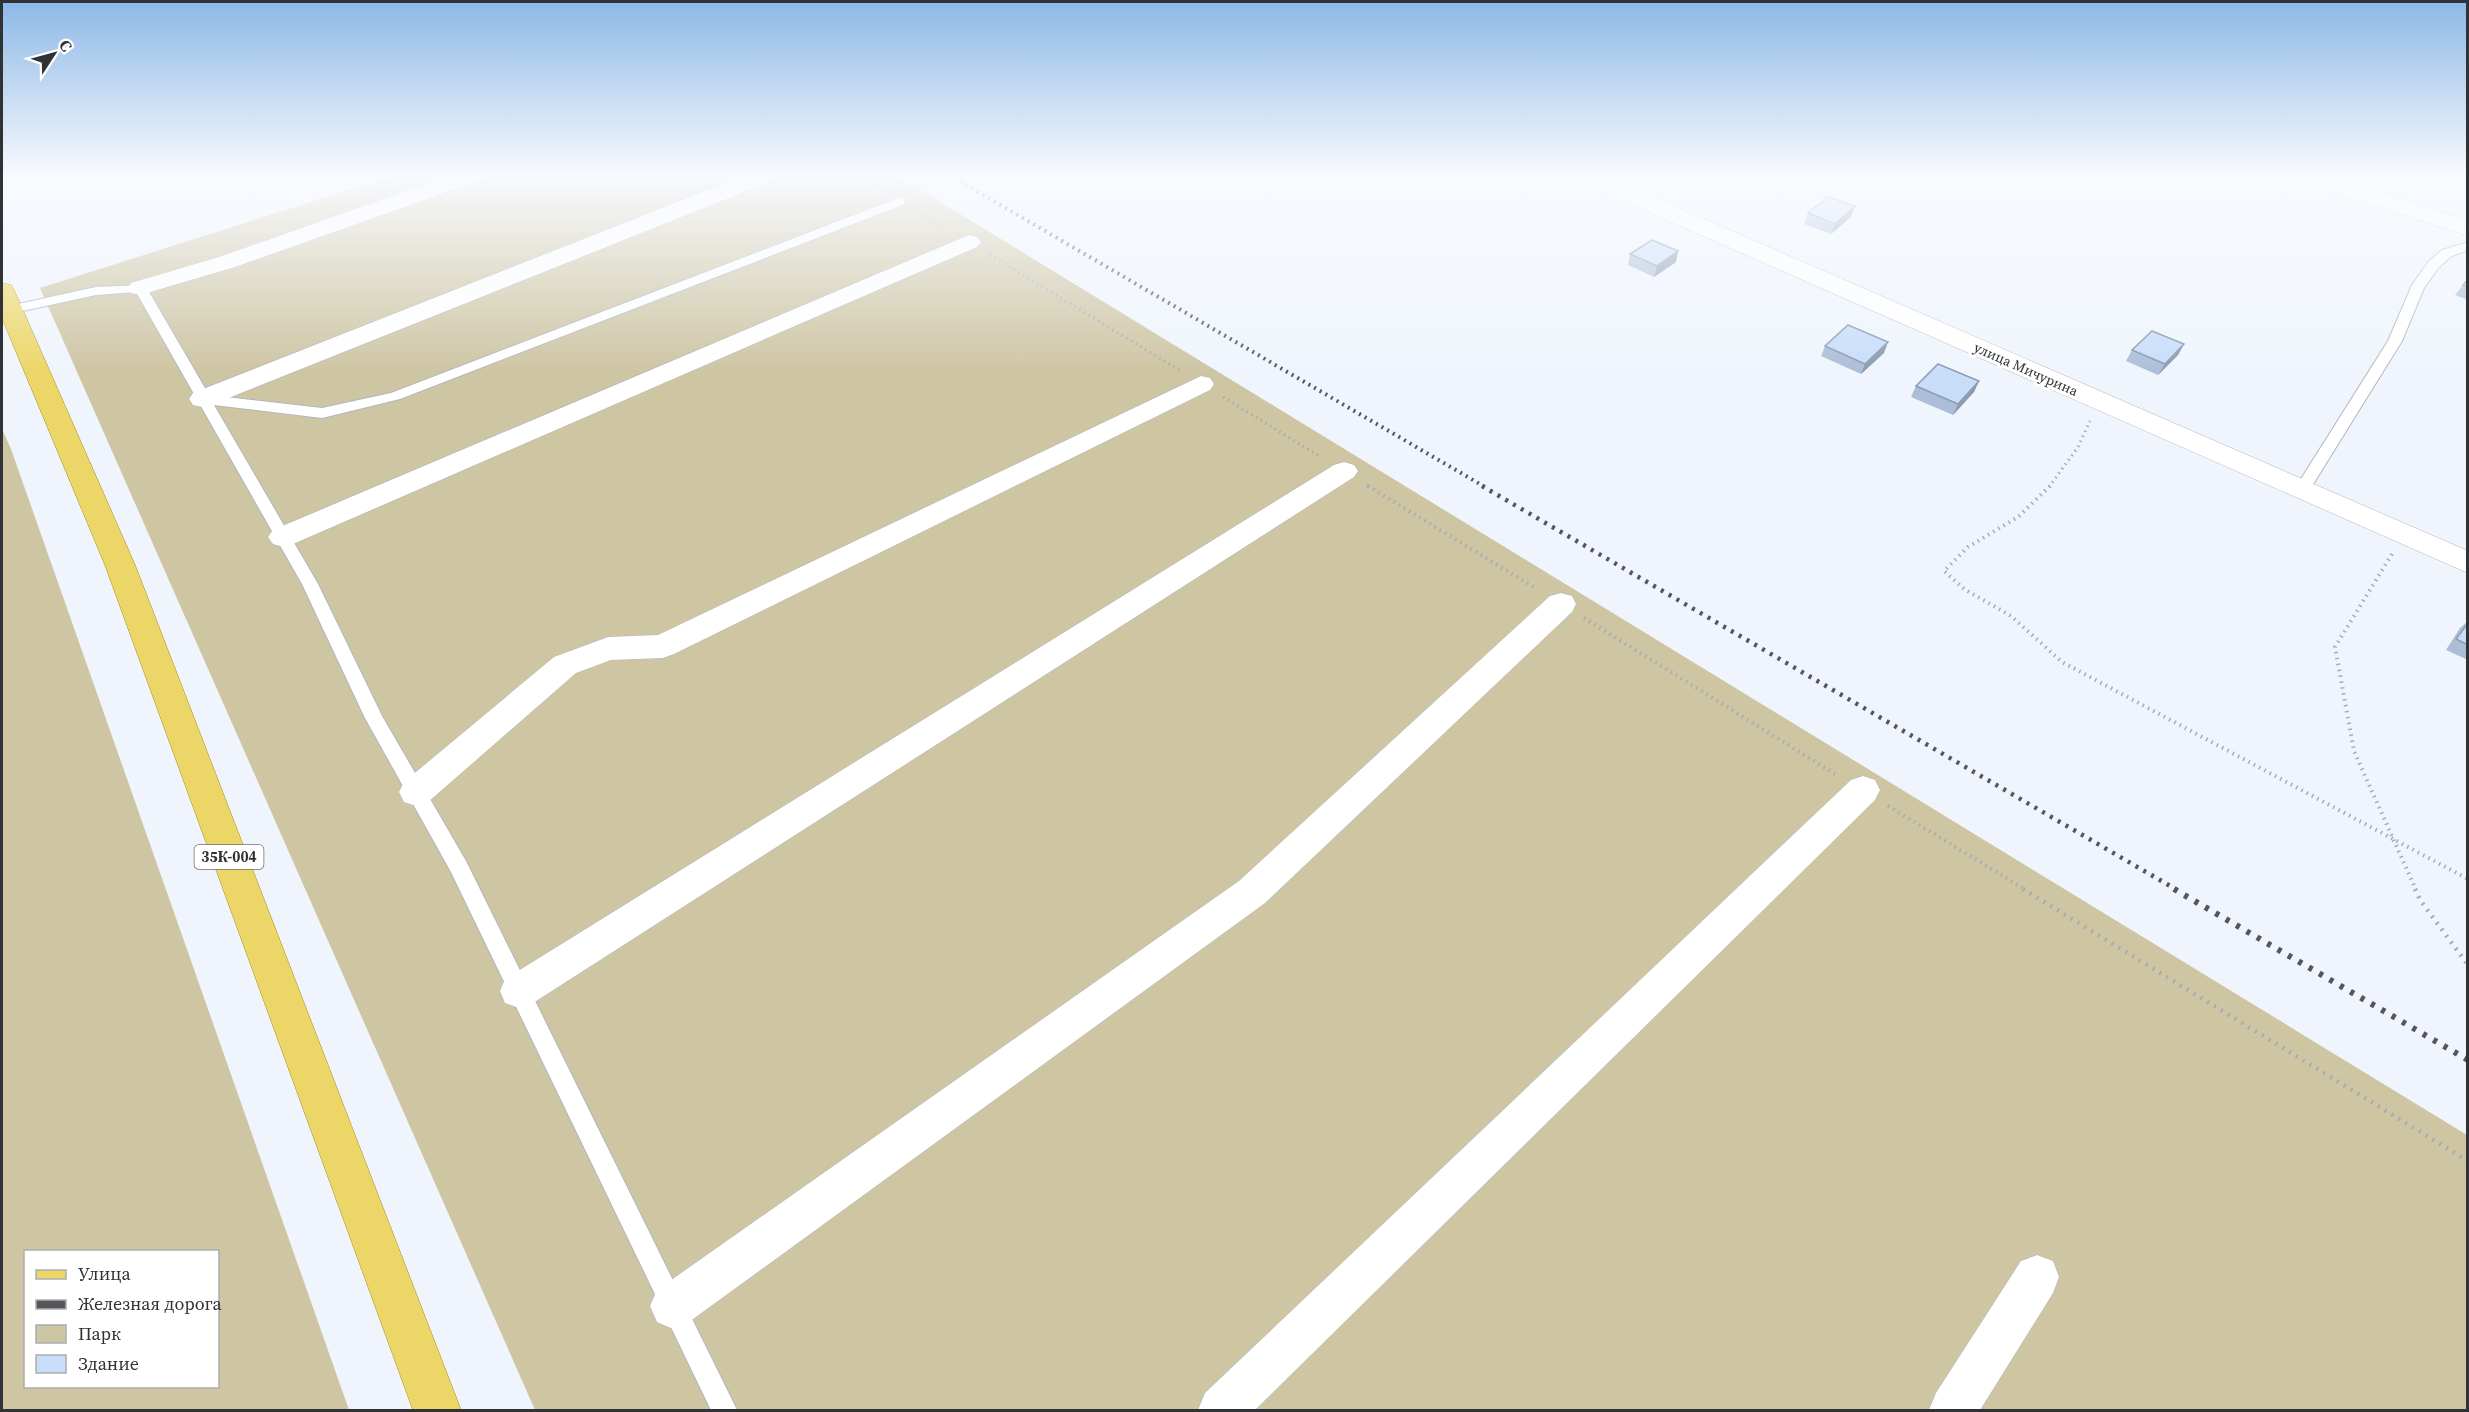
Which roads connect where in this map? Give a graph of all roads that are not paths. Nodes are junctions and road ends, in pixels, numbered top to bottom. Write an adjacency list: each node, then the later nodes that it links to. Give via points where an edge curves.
1 (287, 241): 7 (street)
2 (600, 241): 10 (street)
3 (797, 241): 10 (lane, via 395,396 322,413)
4 (1734, 241): 12 (street, улица Мичурина)
5 (969, 242): 13 (street)
6 (2468, 246): 12 (lane, via 2447,253 2417,288 2395,341)
7 (140, 288): 8 (lane); 10 (lane)
8 (4, 298): 21 (main road, 35К-004, via 120,565)
9 (1202, 384): 17 (street, via 663,646 608,650 565,665)
10 (202, 399): 13 (lane)
11 (1344, 471): 18 (street)
12 (2302, 490): 14 (street, улица Мичурина)
13 (283, 537): 17 (lane, via 310,584 374,718)
14 (2468, 563)
15 (1561, 604): 20 (street, via 1252,892)
16 (1863, 790): 23 (street)
17 (416, 792): 18 (lane, via 459,867)
18 (519, 990): 20 (lane)
19 (2037, 1277): 24 (street)
20 (673, 1306): 22 (lane)
21 (437, 1410)
22 (724, 1410)
23 (1222, 1410)
24 (1953, 1410)

